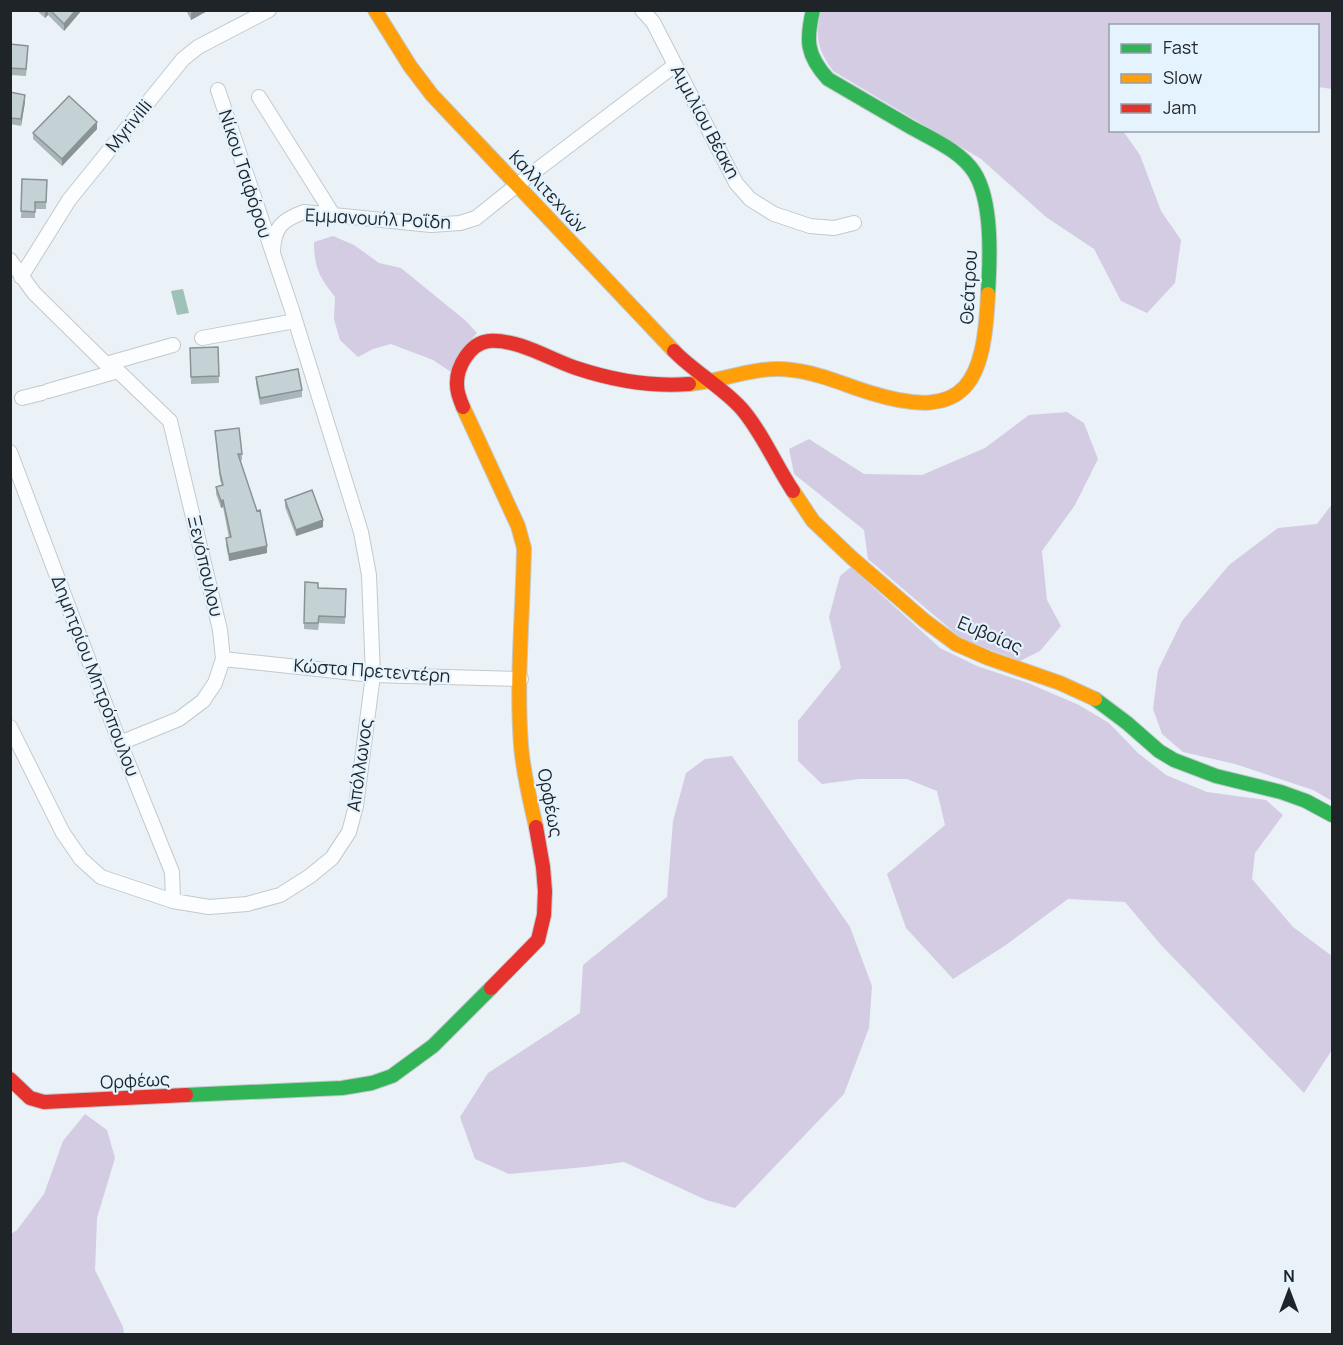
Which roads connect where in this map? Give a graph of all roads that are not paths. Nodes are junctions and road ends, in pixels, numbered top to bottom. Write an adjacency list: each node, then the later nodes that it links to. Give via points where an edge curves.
1 (269, 10): 13 (street, Myrivilli, via 198,47 183,59 69,200)
2 (375, 10): 8 (street, Καλλιτεχνών, via 432,95)
3 (642, 10): 5 (street, Αιμιλίου Βέακη, via 653,22)
4 (813, 10): 19 (street, Θεάτρου, via 808,51 816,67 828,79 944,146 976,174 983,195 990,258 983,347 977,370 966,387 948,399 928,402 909,402 777,368)
5 (675, 65): 8 (street, Εμμανουήλ Ροΐδη); 10 (street, Αιμιλίου Βέακη, via 736,183 750,199 774,214 810,226 834,228)
6 (218, 90): 11 (street, Νίκου Τσιφόρου)
7 (259, 97): 9 (street)
8 (517, 185): 9 (street, Εμμανουήλ Ροΐδη, via 476,219 460,223 431,225); 19 (street, Καλλιτεχνών, via 676,354)
9 (332, 213): 11 (street, Εμμανουήλ Ροΐδη, via 304,212 289,218 277,228)
10 (854, 223)
11 (273, 257): 14 (street, Απόλλωνος)
12 (10, 260): 13 (street, Ξενόπουλου)
13 (21, 277): 17 (street, Ξενόπουλου)
14 (295, 321): 15 (street); 23 (street, Απόλλωνος, via 366,554)
15 (202, 338)
16 (173, 345): 17 (street)
17 (105, 364): 18 (street, Ξενόπουλου)
18 (118, 371): 20 (street); 22 (street, Ξενόπουλου, via 170,421 220,630)
19 (713, 381): 24 (street, Ορφέως, via 668,386 623,382 493,339 478,342 468,354 457,373 456,387 518,526 524,548); 27 (street, Ευβοίας, via 753,424 813,521 956,644 1060,682 1096,700 1174,760 1216,776 1281,792)
20 (22, 398)
21 (10, 452): 26 (street, Δημητρίου Μητρόπουλου)
22 (223, 658): 23 (street, Κώστα Πρετεντέρη); 26 (street, Ξενόπουλου, via 215,683 202,701 179,719)
23 (373, 675): 24 (street, Κώστα Πρετεντέρη); 28 (street, Απόλλωνος, via 356,806 349,832 332,858 280,895 247,904 209,907)
24 (521, 679): 29 (street, Ορφέως, via 521,746 545,872 544,922 538,940 412,1063 382,1080 342,1088 82,1101 30,1098)
25 (10, 728): 28 (street, Απόλλωνος, via 63,833 81,859 101,877)
26 (120, 743): 28 (street, Δημητρίου Μητρόπουλου, via 172,872)
27 (1332, 815)
28 (173, 900)
29 (10, 1079)

